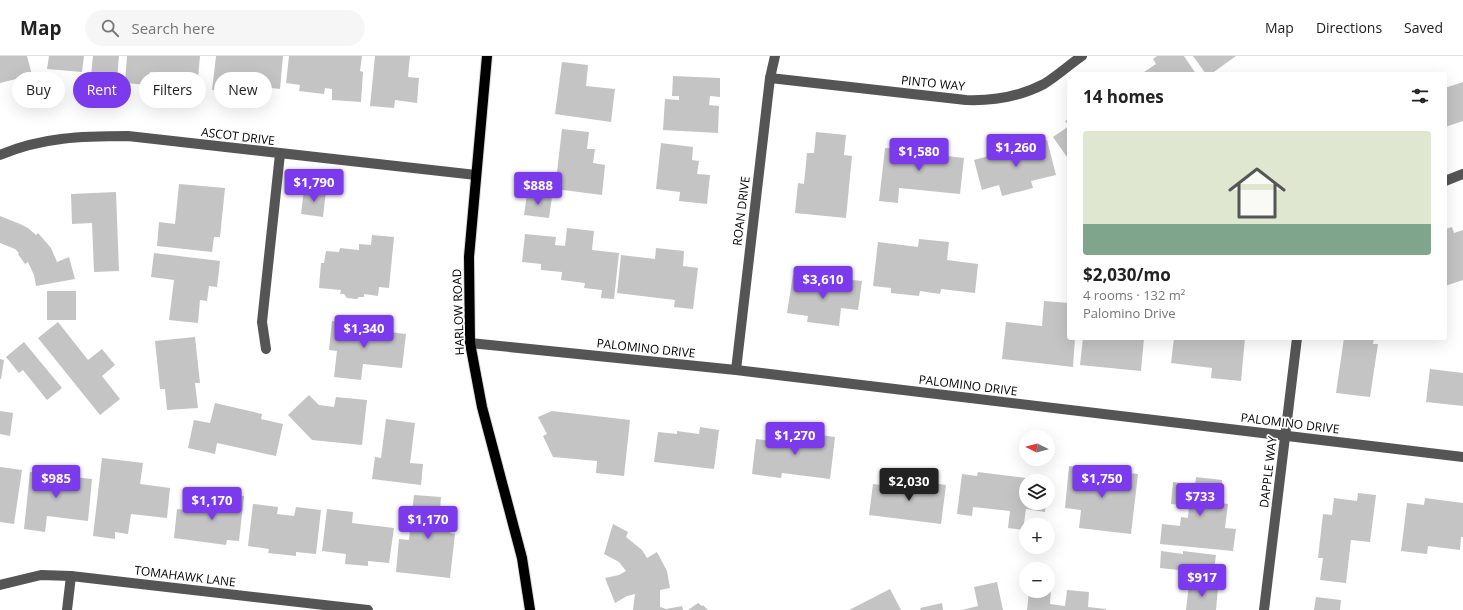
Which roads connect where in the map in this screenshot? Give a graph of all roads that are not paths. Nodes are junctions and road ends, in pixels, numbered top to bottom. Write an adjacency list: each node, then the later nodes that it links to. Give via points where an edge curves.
1 (487, 56): 8 (main road, HARLOW ROAD)
2 (774, 56): 4 (street, ROAN DRIVE)
3 (1082, 56): 4 (street, PINTO WAY, via 1045,83 1013,97 992,100 966,100)
4 (770, 78): 13 (street, ROAN DRIVE)
5 (280, 154): 6 (street, ASCOT DRIVE, via 128,136 106,136 40,142); 8 (street, ASCOT DRIVE); 12 (street, via 262,322)
6 (0, 155)
7 (1463, 174): 9 (street)
8 (476, 175): 11 (main road, HARLOW ROAD, via 469,257)
9 (1447, 179)
10 (1297, 340): 14 (street, DAPPLE WAY)
11 (470, 343): 13 (street, PALOMINO DRIVE); 20 (main road, HARLOW ROAD, via 482,408 522,558)
12 (266, 349)
13 (736, 370): 14 (street, PALOMINO DRIVE)
14 (1286, 436): 15 (street, PALOMINO DRIVE); 21 (street, DAPPLE WAY)
15 (1463, 457)
16 (71, 576): 17 (street, TOMAHAWK LANE, via 41,574); 18 (street); 19 (street, TOMAHAWK LANE)
17 (0, 585)
18 (67, 610)
19 (368, 610)
20 (530, 610)
21 (1264, 610)

